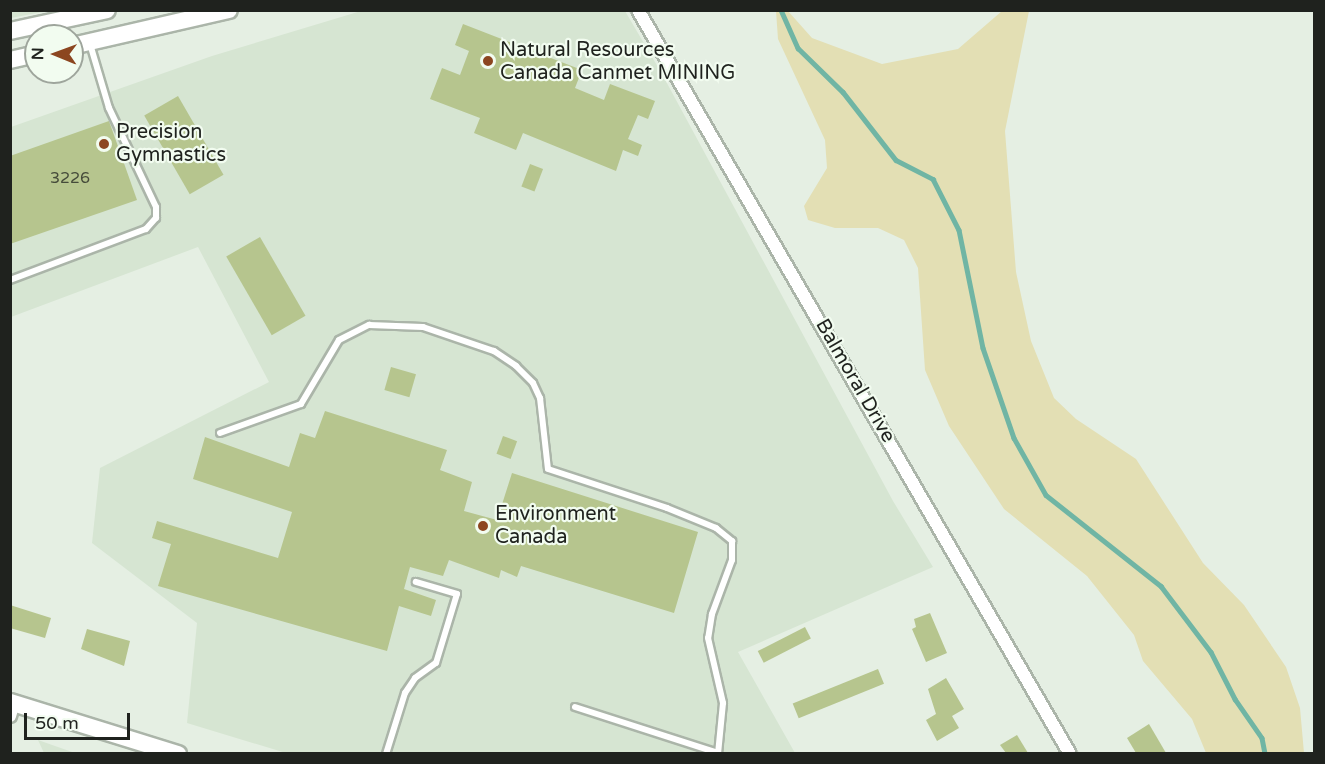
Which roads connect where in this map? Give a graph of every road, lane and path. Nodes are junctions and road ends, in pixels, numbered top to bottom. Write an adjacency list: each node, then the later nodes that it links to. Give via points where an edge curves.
1 (107, 10): 4 (main road)
2 (229, 10): 5 (main road)
3 (638, 10): 15 (street, Balmoral Drive)
4 (10, 31)
5 (90, 42): 6 (main road); 7 (lane, via 109,108 156,207 156,218 146,229)
6 (84, 43)
7 (10, 280)
8 (220, 433): 14 (lane, via 301,404 339,340 369,325 423,327 494,351 516,366 540,398 548,469 667,508 716,528 732,541 732,560 712,614 708,638 723,703)
9 (416, 582): 13 (lane, via 457,594 436,663 415,678 405,693)
10 (12, 707): 12 (main road)
11 (575, 707): 14 (lane)
12 (178, 753)
13 (386, 753)
14 (718, 753)
15 (1070, 753)

